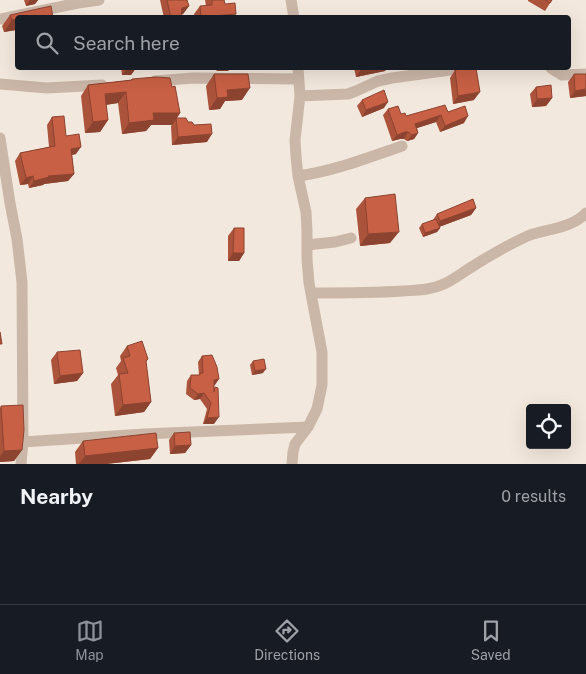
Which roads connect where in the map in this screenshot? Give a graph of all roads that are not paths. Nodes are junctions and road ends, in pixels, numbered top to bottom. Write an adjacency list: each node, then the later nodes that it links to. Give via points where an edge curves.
1 (100, 0): 3 (street)
2 (291, 0): 4 (street)
3 (46, 5): 5 (street)
4 (294, 15)
5 (0, 19)
6 (450, 70): 13 (street, via 378,81 348,94)
7 (554, 70): 9 (street, via 562,75)
8 (298, 73): 10 (street); 13 (street)
9 (586, 74)
10 (148, 82)
11 (0, 84): 12 (street, via 47,88)
12 (112, 84)
13 (300, 96): 16 (street, via 295,140)
14 (0, 142): 22 (street, via 22,282)
15 (402, 146): 16 (street, via 360,162)
16 (298, 176): 19 (street, via 306,212)
17 (586, 213): 20 (street, via 574,222 531,235 496,251 435,287 376,293)
18 (351, 238): 19 (street)
19 (307, 245): 20 (street)
20 (311, 293): 21 (street, via 322,352 322,385 317,409)
21 (308, 427): 22 (street); 24 (street, via 295,444)
22 (22, 442): 23 (street)
23 (21, 464)
24 (292, 464)

